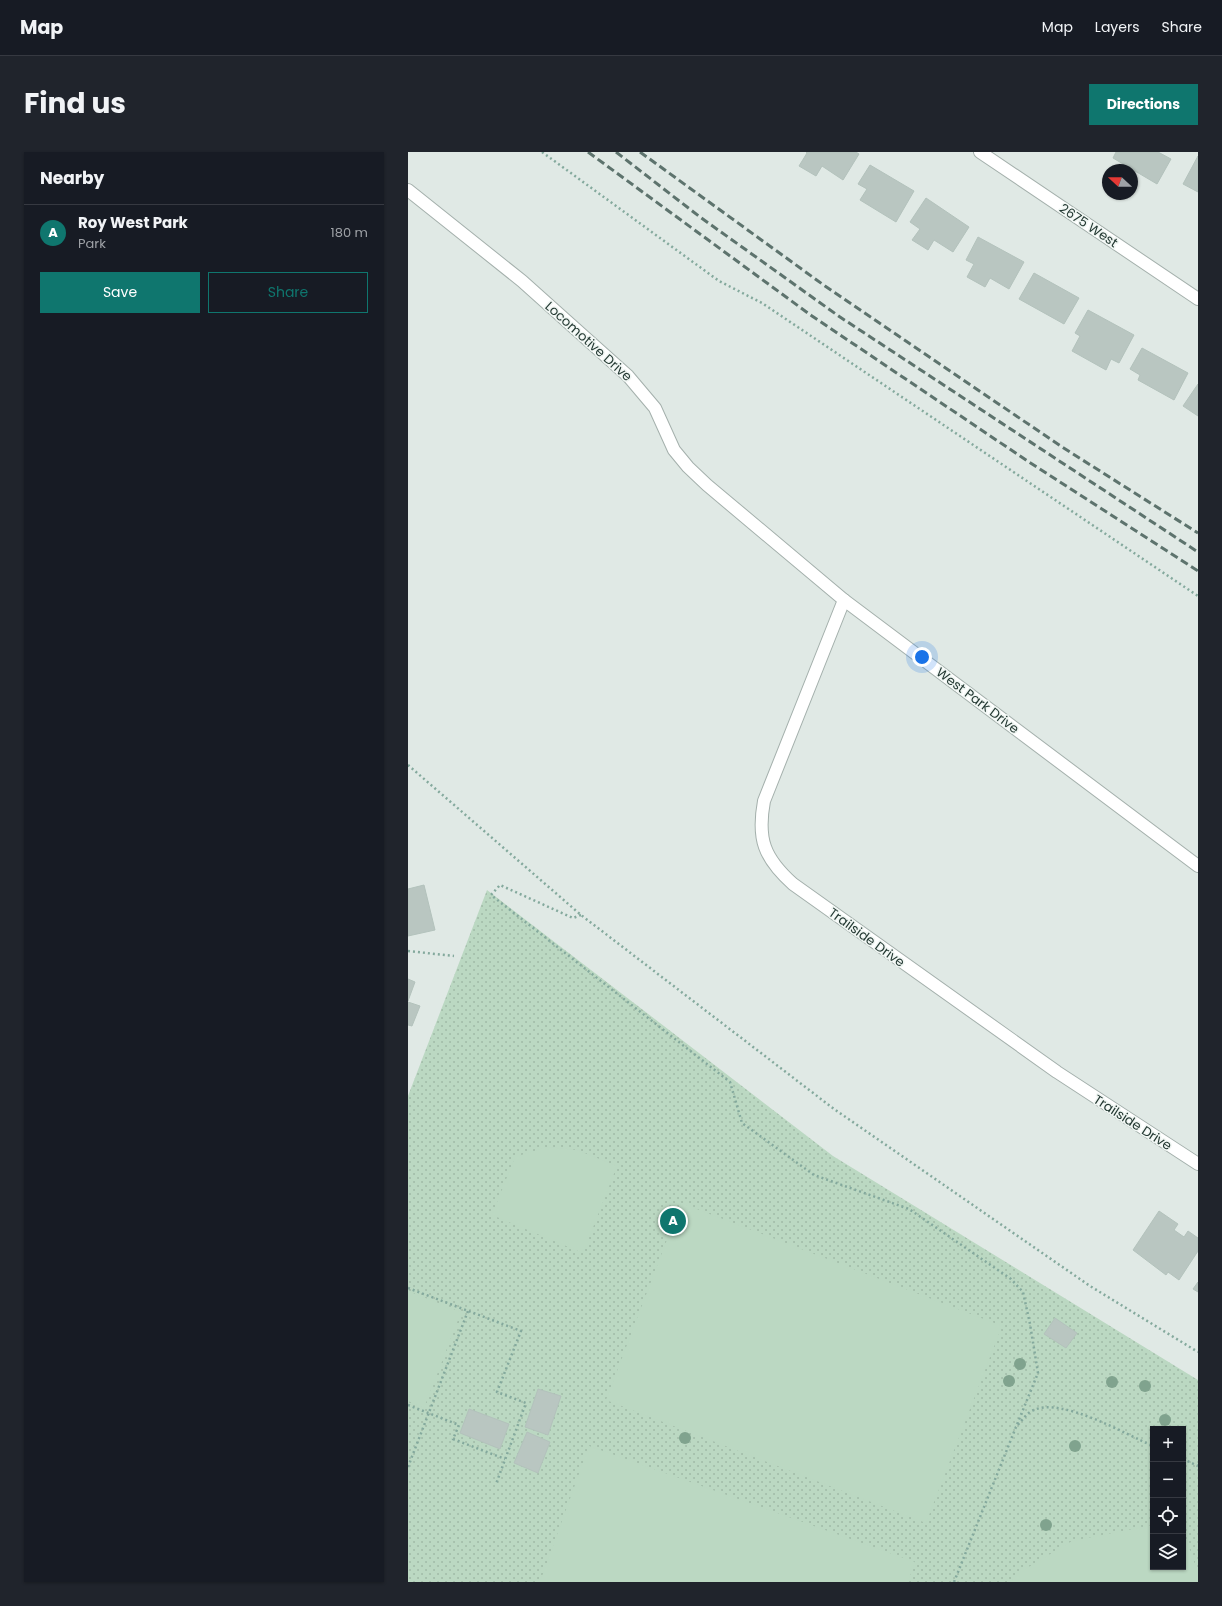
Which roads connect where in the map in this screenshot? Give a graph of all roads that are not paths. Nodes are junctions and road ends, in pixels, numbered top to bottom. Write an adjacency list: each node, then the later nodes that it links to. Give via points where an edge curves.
1 (980, 152): 3 (street, 2675 West)
2 (408, 190): 4 (street, Locomotive Drive, via 522,281 628,376 656,408 674,450 688,467)
3 (1198, 299)
4 (743, 515): 5 (street, West Park Drive)
5 (844, 600): 6 (street, West Park Drive); 7 (street, Trailside Drive, via 764,801 762,834 769,859 793,884 1050,1067)
6 (1198, 866)
7 (1198, 1164)

